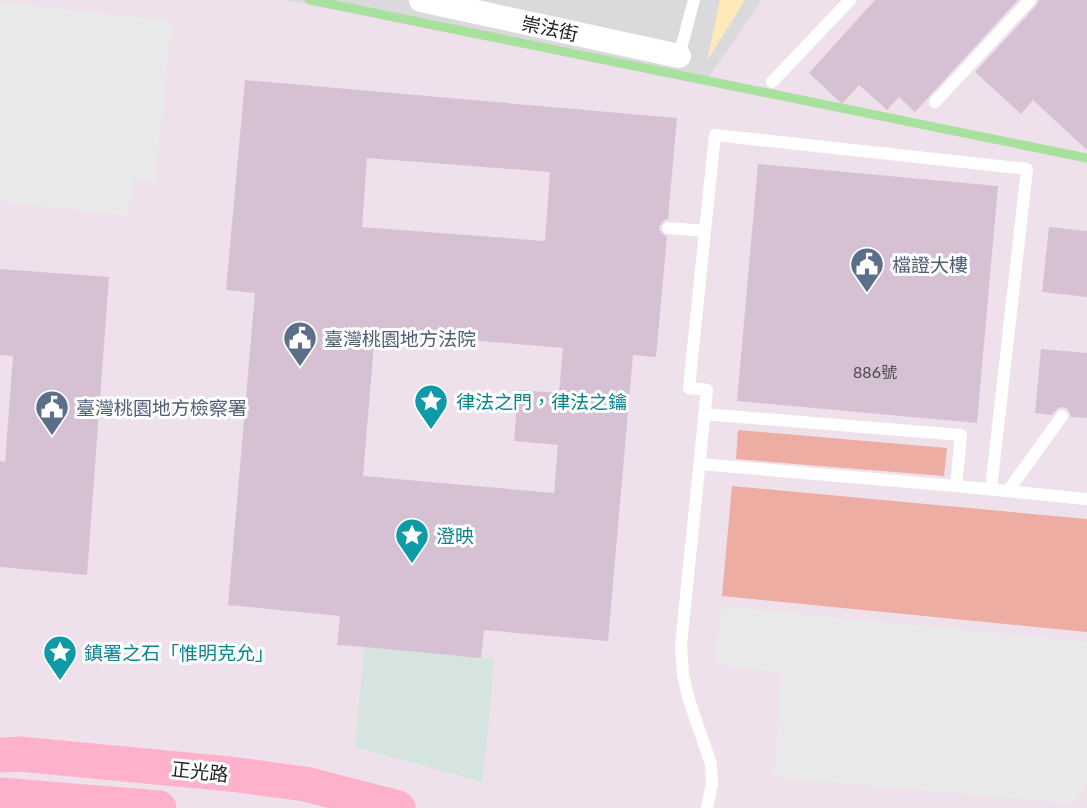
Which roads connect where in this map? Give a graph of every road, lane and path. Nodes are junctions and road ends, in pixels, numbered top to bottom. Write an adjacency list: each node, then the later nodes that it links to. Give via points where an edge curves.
1 (421, 0): 5 (street, 崇法街)
2 (694, 0): 5 (lane)
3 (850, 0): 6 (lane)
4 (1030, 0): 7 (lane)
5 (678, 56)
6 (772, 82)
7 (935, 102)
8 (667, 228): 9 (lane)
9 (705, 232): 10 (lane, via 689,388 707,390); 14 (lane, via 715,135 1027,169)
10 (704, 414): 12 (lane); 13 (lane, via 961,435)
11 (1062, 416): 15 (lane)
12 (699, 464): 13 (lane); 22 (lane, via 681,645 689,701 711,764)
13 (956, 486): 14 (lane)
14 (992, 489): 15 (lane)
15 (1008, 491): 16 (lane)
16 (1087, 499)
17 (0, 755): 18 (street, 正光路)
18 (133, 765): 20 (street); 21 (street, 正光路, via 305,784)
19 (0, 795): 20 (street)
20 (145, 807)
21 (398, 808)
22 (707, 808)

